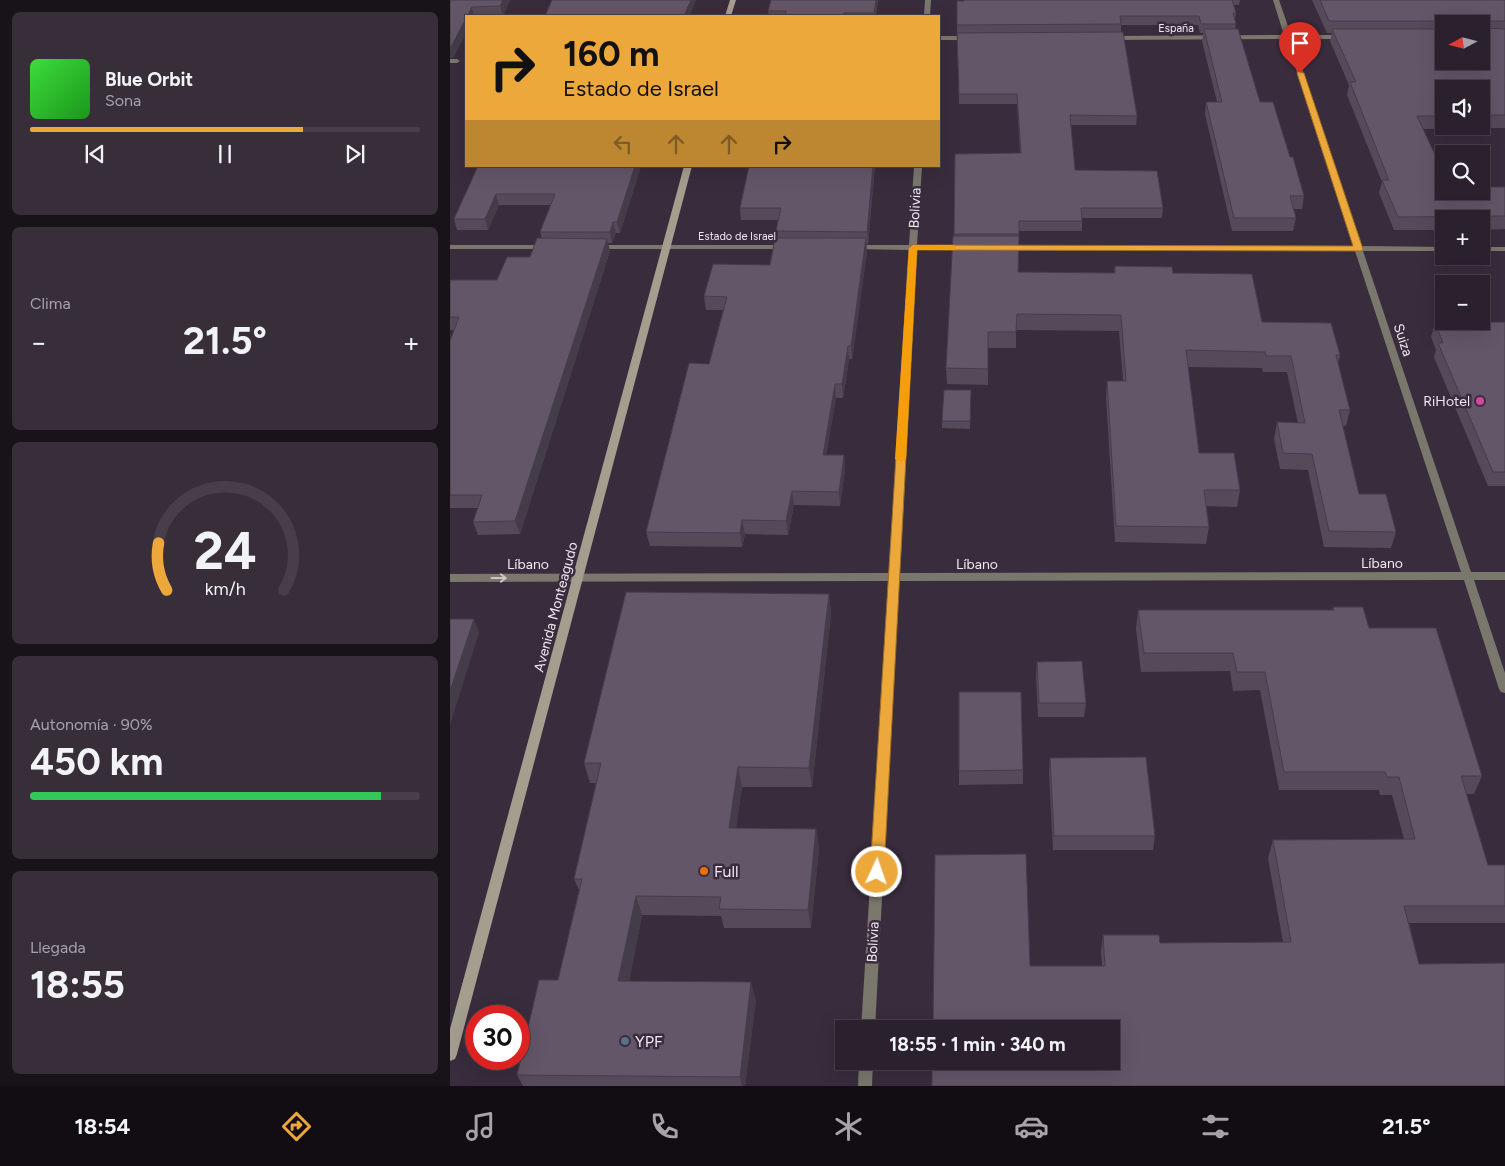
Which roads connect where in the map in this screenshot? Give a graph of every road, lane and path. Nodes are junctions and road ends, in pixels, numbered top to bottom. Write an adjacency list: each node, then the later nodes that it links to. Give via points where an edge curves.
1 (733, 0): 4 (main road)
2 (928, 0): 5 (street)
3 (1276, 0): 6 (street, Suiza)
4 (728, 15)
5 (927, 15)
6 (1289, 37): 7 (street, España); 10 (street, España); 22 (street, Suiza)
7 (1347, 37)
8 (940, 38): 9 (street)
9 (978, 38)
10 (1104, 38)
11 (688, 167): 16 (main road, Avenida Monteagudo)
12 (918, 167): 19 (street, Bolivia)
13 (450, 247): 14 (street)
14 (558, 247)
15 (588, 247): 16 (street, Estado de Israel)
16 (666, 247): 17 (street, Estado de Israel); 29 (main road, Avenida Monteagudo)
17 (795, 247)
18 (844, 248): 19 (street)
19 (913, 248): 20 (street); 30 (street, Bolivia)
20 (972, 248)
21 (992, 248): 22 (street)
22 (1358, 249): 23 (street); 26 (street, Suiza)
23 (1435, 249)
24 (1490, 249): 25 (street)
25 (1505, 249)
26 (1467, 576): 27 (street, Líbano); 30 (street, Líbano); 31 (street, Suiza)
27 (1505, 576)
28 (450, 578): 29 (street, Líbano, one-way to 29)
29 (578, 578): 30 (street, Líbano); 33 (main road, Avenida Monteagudo)
30 (894, 578): 32 (street, Bolivia)
31 (1505, 689)
32 (869, 1020)
33 (450, 1054)
34 (866, 1070): 35 (street)
35 (865, 1086)

